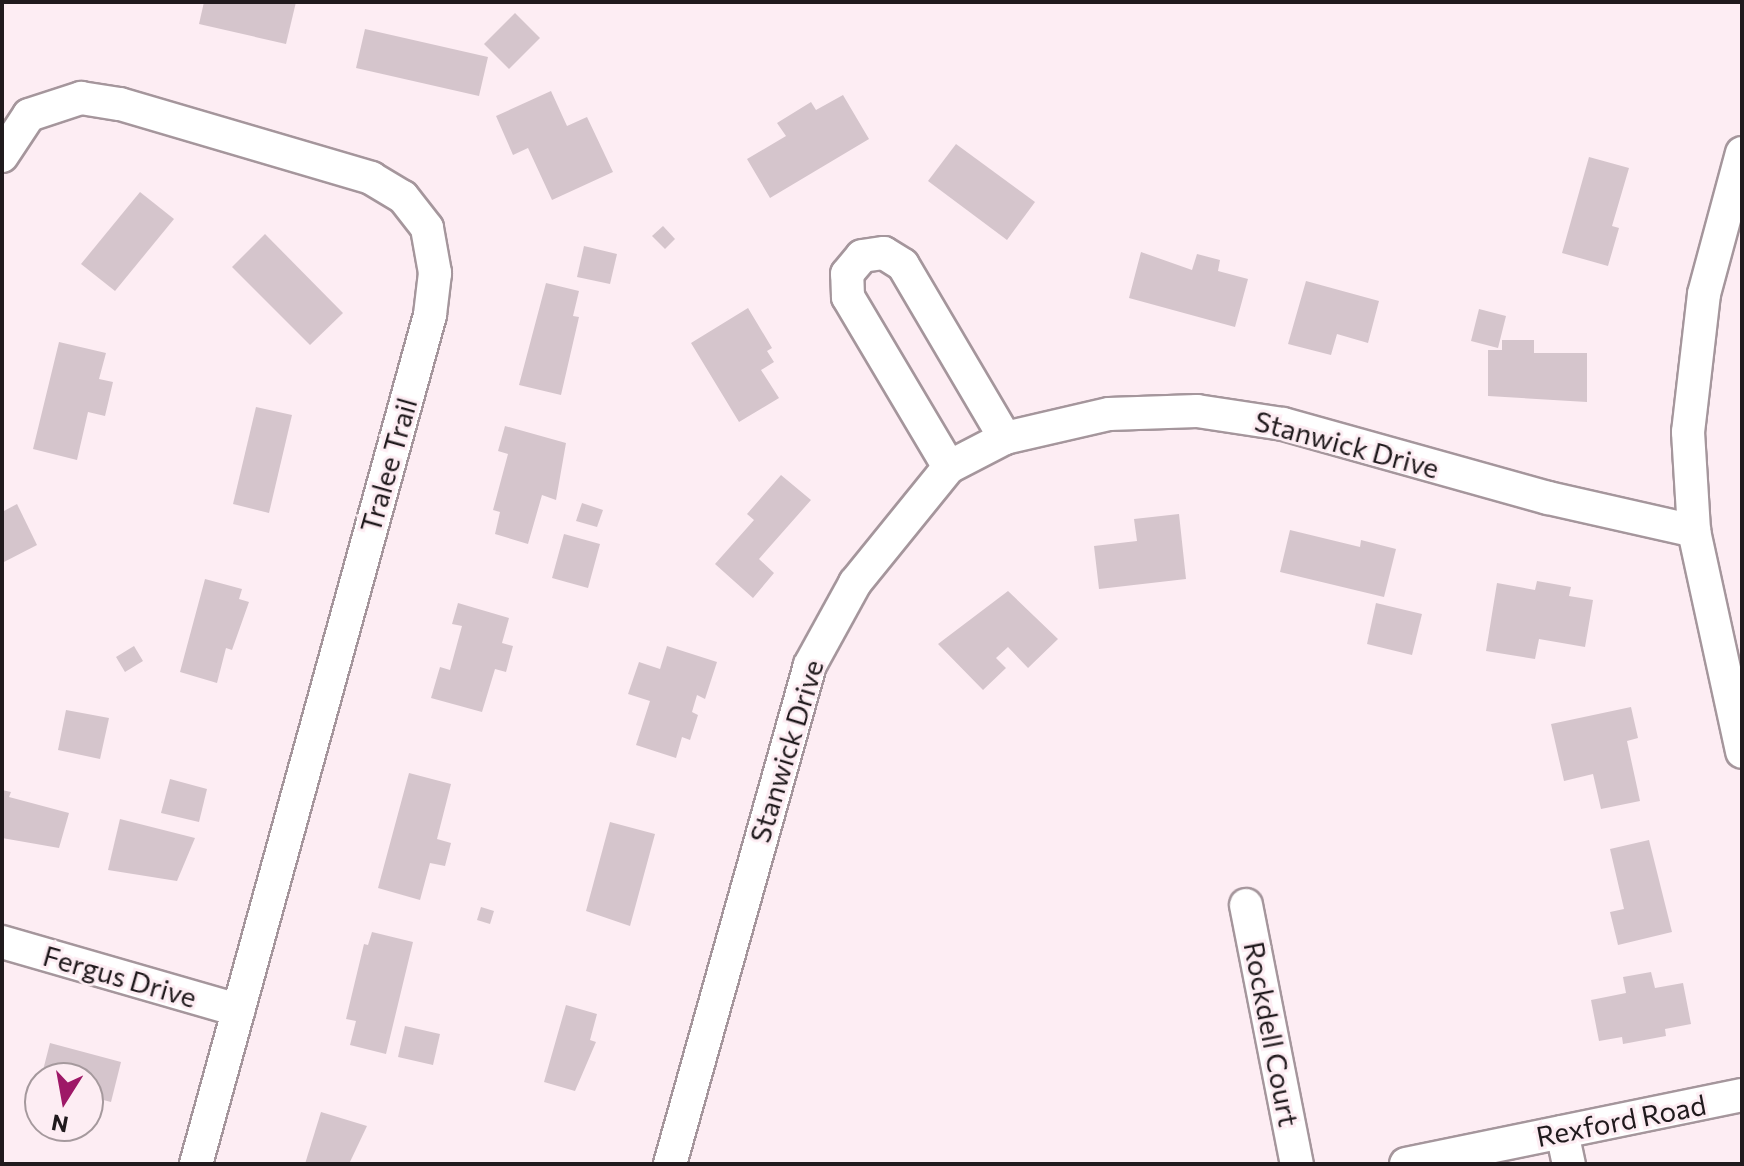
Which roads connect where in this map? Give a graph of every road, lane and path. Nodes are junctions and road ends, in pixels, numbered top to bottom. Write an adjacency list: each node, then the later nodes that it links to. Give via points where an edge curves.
1 (1742, 153): 5 (street, via 1697,335 1688,432)
2 (2, 156): 9 (street, Tralee Trail, via 29,115 81,98 120,104 371,178 403,197 427,228 435,273 430,315)
3 (1005, 438): 4 (street, Stanwick Drive); 4 (street, via 903,265 884,253 862,256 847,274 848,297); 5 (street, Stanwick Drive, via 1109,414 1151,411 1260,419 1548,498)
4 (949, 467): 13 (street, Stanwick Drive, via 855,583 810,665)
5 (1694, 531): 6 (street)
6 (1742, 752)
7 (1246, 905): 14 (street, Rockdell Court)
8 (2, 942): 9 (street, Fergus Drive)
9 (238, 1010): 12 (street, Tralee Trail)
10 (1742, 1095): 11 (street, Rexford Road)
11 (1562, 1132): 15 (street, Rexford Road); 16 (street)
12 (196, 1164)
13 (670, 1164)
14 (1297, 1164)
15 (1406, 1164)
16 (1569, 1164)

